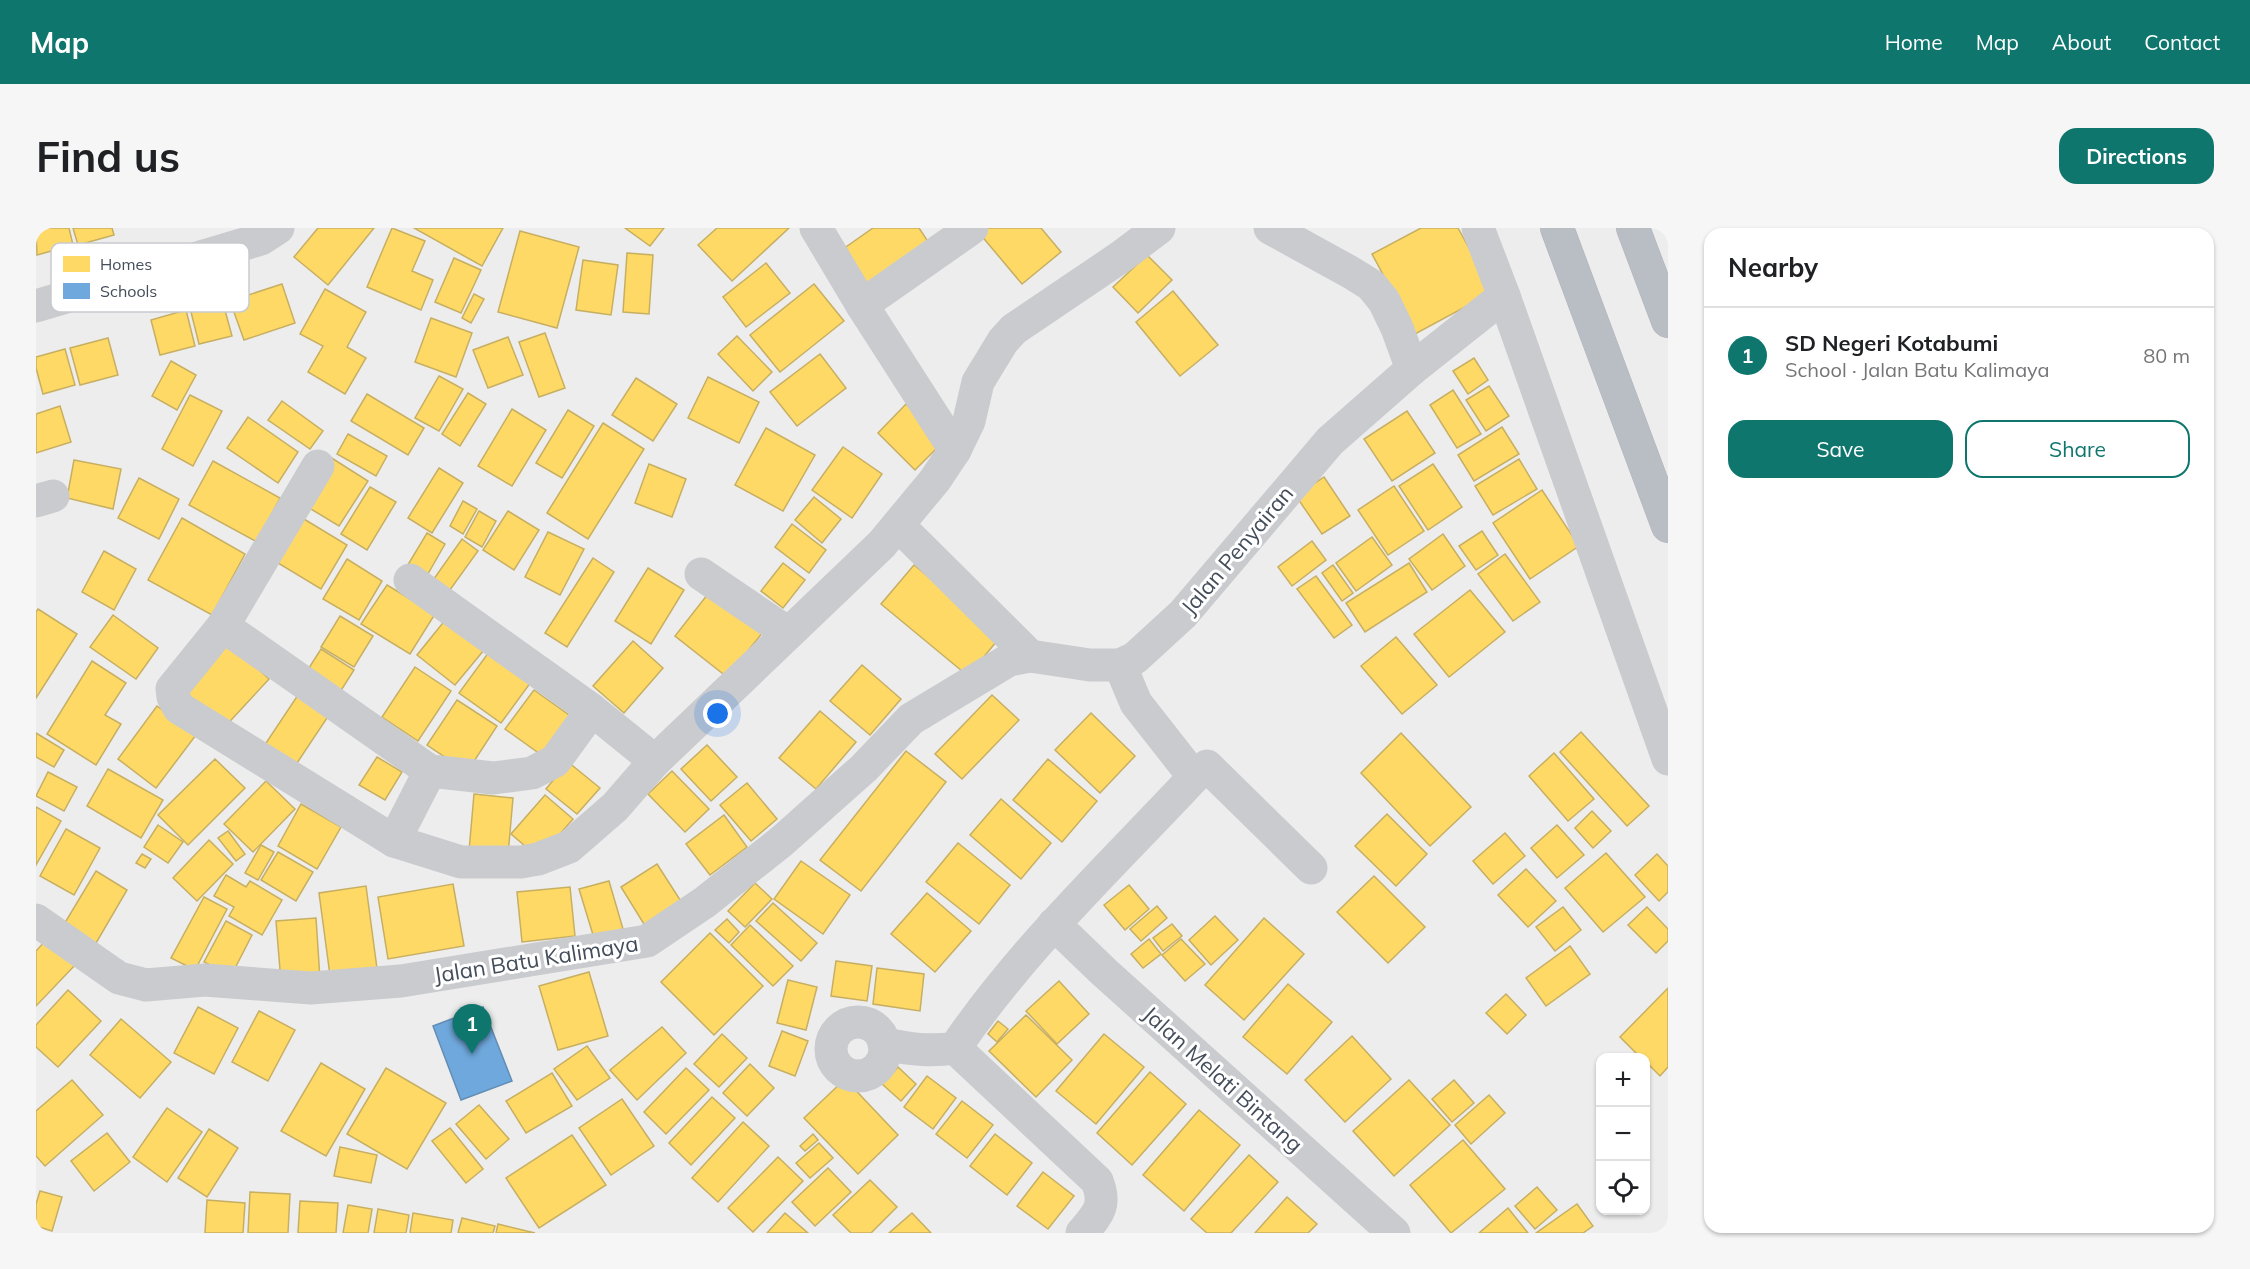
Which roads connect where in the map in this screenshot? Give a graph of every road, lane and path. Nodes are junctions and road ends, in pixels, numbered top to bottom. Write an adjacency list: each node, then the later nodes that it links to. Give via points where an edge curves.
1 (278, 228): 9 (street)
2 (816, 228): 12 (street)
3 (972, 228): 12 (street)
4 (1159, 228): 16 (street, via 1014,329 978,382 969,421)
5 (1270, 228): 15 (street, via 1371,285 1384,301)
6 (1478, 228): 10 (street)
7 (1557, 228): 19 (highway)
8 (1633, 228): 14 (highway)
9 (248, 243)
10 (1504, 296): 15 (street, Jalan Penyairan); 27 (street)
11 (51, 302): 13 (street)
12 (862, 305): 16 (street)
13 (36, 306)
14 (1668, 321)
15 (1412, 369): 25 (street, Jalan Penyairan, via 1330,441 1183,614 1135,658)
16 (955, 450): 18 (street)
17 (318, 466): 22 (street)
18 (898, 525): 23 (street); 24 (street)
19 (1668, 526)
20 (701, 574): 23 (street)
21 (410, 580): 26 (street)
22 (223, 626): 29 (street); 31 (street, via 172,689 179,708)
23 (788, 633): 28 (street)
24 (1030, 656): 25 (street); 33 (street, Jalan Batu Kalimaya, via 1009,660 911,719 864,768 783,841 647,941 401,981 311,988 205,980 146,985 118,978)
25 (1120, 665): 30 (street, via 1136,704)
26 (592, 710): 28 (street); 29 (street, via 555,761 532,773 493,778)
27 (1668, 759)
28 (655, 761): 31 (street, via 615,807 569,847 538,859 461,862)
29 (430, 771): 31 (street)
30 (1194, 777): 32 (street, via 1207,766); 34 (street)
31 (394, 841)
32 (1311, 868)
33 (36, 920)
34 (1054, 924): 36 (street, via 982,1008); 38 (street, Jalan Melati Bintang)
35 (884, 1044): 36 (street, via 913,1050)
36 (955, 1048): 37 (street, via 1097,1181 1103,1196 1099,1212)
37 (1082, 1233)
38 (1394, 1233)

